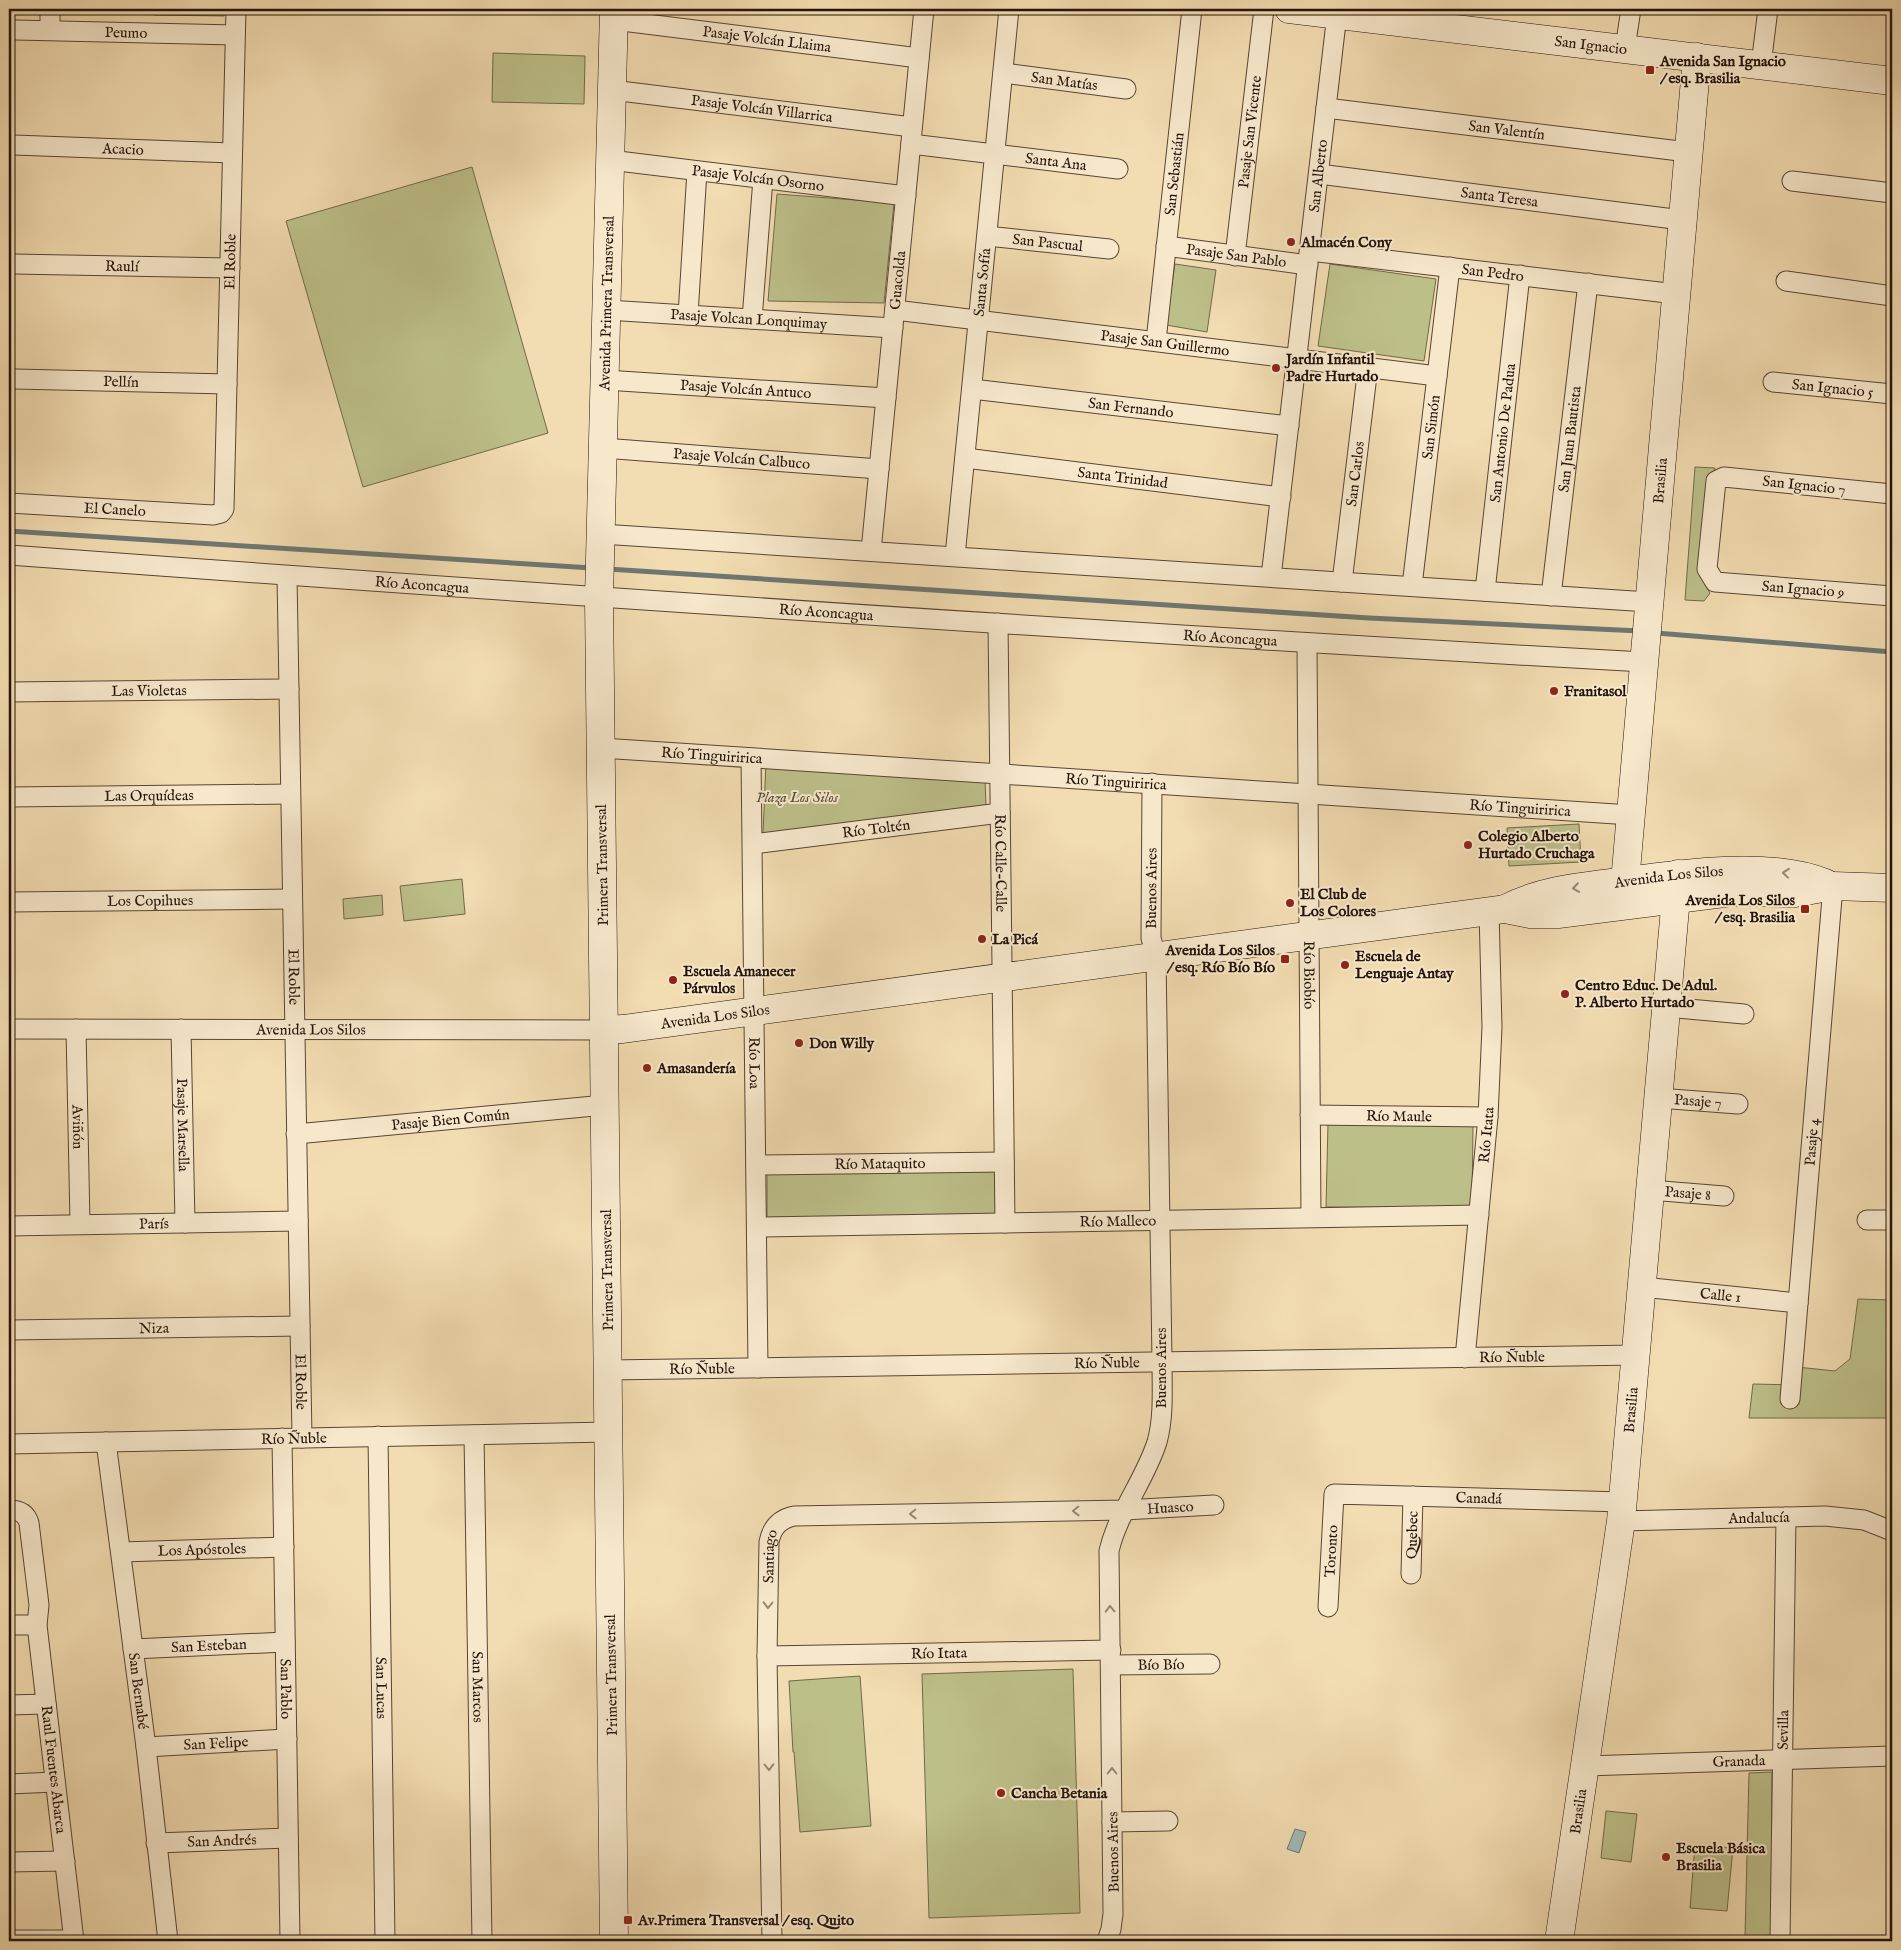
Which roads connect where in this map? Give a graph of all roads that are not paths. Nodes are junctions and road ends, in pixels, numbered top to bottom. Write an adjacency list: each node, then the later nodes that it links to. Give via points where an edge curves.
1 (50, 9): 13 (street)
2 (236, 9): 14 (street, El Roble)
3 (924, 9): 17 (street, Guacolda)
4 (1009, 9): 19 (street, Santa Sofía)
5 (1192, 9): 39 (street, San Sebastián)
6 (1264, 9): 41 (street, Pasaje San Vicente)
7 (1289, 9): 11 (main road, San Ignacio)
8 (1631, 9): 15 (street)
9 (1768, 9): 18 (street)
10 (614, 14): 17 (street, Pasaje Volcán Llaima); 22 (main road, Avenida Primera Transversal)
11 (1337, 14): 15 (main road, San Ignacio); 23 (street, San Alberto)
12 (16, 30): 13 (street, Peumo)
13 (50, 30): 14 (street, Peumo)
14 (236, 35): 27 (street, El Roble)
15 (1625, 48): 16 (main road, San Ignacio)
16 (1697, 57): 18 (main road, San Ignacio); 26 (main road, Brasilia)
17 (919, 58): 24 (street, Guacolda)
18 (1761, 65): 20 (main road, San Ignacio)
19 (1003, 73): 21 (street, San Matías); 28 (street, Santa Sofía)
20 (1892, 81)
21 (1126, 89)
22 (612, 90): 24 (street, Pasaje Volcán Villarrica); 29 (main road, Avenida Primera Transversal)
23 (1326, 108): 26 (street, San Valentín); 32 (street, San Alberto)
24 (912, 136): 28 (street, Pasaje Volcán Villarrica); 36 (street, Guacolda)
25 (14, 145): 27 (street, Acacio)
26 (1688, 152): 37 (main road, Brasilia)
27 (232, 153): 45 (street, El Roble)
28 (995, 154): 30 (street, Santa Ana); 38 (street, Santa Sofía)
29 (610, 160): 31 (street, Pasaje Volcán Osorno); 51 (main road, Avenida Primera Transversal)
30 (1118, 169)
31 (697, 171): 33 (street, Pasaje Volcán Osorno); 52 (street)
32 (1318, 174): 37 (street, Santa Teresa); 42 (street, San Alberto)
33 (763, 179): 36 (street, Pasaje Volcán Osorno); 53 (street)
34 (1792, 181): 35 (street)
35 (1892, 193)
36 (906, 196): 54 (street, Guacolda)
37 (1682, 220): 49 (main road, Brasilia)
38 (987, 236): 40 (street, San Pascual); 55 (street, Santa Sofía)
39 (1166, 246): 41 (street, Pasaje San Pablo); 56 (street, San Sebastián)
40 (1109, 249)
41 (1235, 256): 42 (street, Pasaje San Pablo)
42 (1309, 258): 44 (street, San Pedro); 57 (street, San Alberto)
43 (13, 264): 45 (street, Raulí)
44 (1450, 267): 46 (street, San Pedro); 59 (street, San Simón)
45 (230, 268): 63 (street, El Roble)
46 (1520, 275): 48 (street, San Pedro); 85 (street, San Antonio De Padua)
47 (1786, 281): 50 (street)
48 (1588, 283): 49 (street, San Pedro); 86 (street, San Juan Bautista)
49 (1676, 294): 88 (main road, Brasilia)
50 (1892, 296)
51 (607, 310): 52 (street, Pasaje Volcan Lonquimay); 61 (main road, Avenida Primera Transversal)
52 (688, 315): 53 (street, Pasaje Volcan Lonquimay)
53 (752, 319): 54 (street, Pasaje Volcan Lonquimay)
54 (894, 319): 55 (street, Pasaje San Guillermo); 66 (street, Guacolda)
55 (978, 320): 56 (street, Pasaje San Guillermo); 64 (street, Santa Sofía)
56 (1156, 341): 57 (street, Pasaje San Guillermo)
57 (1297, 359): 58 (street, Pasaje San Guillermo); 67 (street, San Alberto)
58 (1368, 367): 59 (street, Pasaje San Guillermo); 82 (street, San Carlos)
59 (1437, 376): 84 (street, San Simón)
60 (15, 379): 63 (street, Pellín)
61 (605, 380): 66 (street, Pasaje Volcán Antuco); 68 (main road, Avenida Primera Transversal)
62 (1773, 382): 65 (street, San Ignacio 5)
63 (227, 384): 74 (street, El Roble, via 224,505)
64 (972, 389): 67 (street, San Fernando); 69 (street, Santa Sofía)
65 (1892, 394)
66 (886, 398): 70 (street, Guacolda)
67 (1289, 426): 72 (street, San Alberto)
68 (603, 448): 70 (street, Pasaje Volcán Calbuco); 75 (main road, Avenida Primera Transversal)
69 (965, 458): 72 (street, Santa Trinidad); 78 (street, Santa Sofía)
70 (880, 468): 76 (street, Guacolda)
71 (1892, 494): 83 (street, San Ignacio 7, via 1724,477 1716,481 1707,570)
72 (1281, 497): 80 (street, San Alberto)
73 (9, 502): 74 (street, El Canelo)
74 (221, 513)
75 (601, 534): 76 (street); 81 (main road, Avenida Primera Transversal)
76 (872, 551): 78 (street)
77 (9, 555): 79 (street, Río Aconcagua)
78 (956, 556): 80 (street)
79 (287, 576): 81 (street, Río Aconcagua); 92 (street, El Roble)
80 (1271, 577): 82 (street)
81 (600, 579): 89 (street, Río Aconcagua); 94 (main road, Primera Transversal)
82 (1342, 582): 84 (street)
83 (1715, 582): 87 (street, San Ignacio 9)
84 (1412, 586): 85 (street)
85 (1485, 591): 86 (street)
86 (1551, 596): 88 (street)
87 (1892, 596)
88 (1648, 611): 91 (main road, Brasilia)
89 (998, 623): 90 (street, Río Aconcagua); 96 (street, Río Calle-Calle)
90 (1306, 643): 91 (street, Río Aconcagua); 99 (street, Río Biobío)
91 (1644, 657): 102 (main road, Brasilia)
92 (289, 689): 93 (street, Las Violetas); 98 (street, El Roble)
93 (9, 692)
94 (601, 748): 95 (street, Río Tinguiririca); 121 (main road, Primera Transversal)
95 (751, 758): 96 (street, Río Tinguiririca); 103 (street, Río Loa)
96 (1000, 774): 97 (street, Río Tinguiririca); 101 (street, Río Calle-Calle)
97 (1152, 784): 99 (street, Río Tinguiririca); 112 (street, Buenos Aires, via 1151,938)
98 (290, 794): 100 (street, Las Orquídeas); 108 (street, El Roble)
99 (1307, 794): 102 (street, Río Tinguiririca); 111 (street, Río Biobío)
100 (9, 797)
101 (1000, 813): 103 (street, Río Toltén); 113 (street, Río Calle-Calle)
102 (1630, 814): 107 (main road, Brasilia)
103 (752, 844): 115 (street, Río Loa)
104 (1677, 886): 105 (main road, Avenida Los Silos, via 1732,892 1795,892); 107 (main road, Avenida Los Silos); 114 (main road, Brasilia)
105 (1833, 886): 106 (main road, Avenida Los Silos); 144 (street, Pasaje 4)
106 (1892, 888)
107 (1624, 893): 110 (main road, Avenida Los Silos, via 1545,893)
108 (292, 899): 109 (street, Los Copihues); 120 (street, El Roble)
109 (9, 902)
110 (1497, 910): 111 (main road, Avenida Los Silos); 126 (street, Río Itata)
111 (1309, 936): 112 (main road, Avenida Los Silos); 125 (street, Río Biobío)
112 (1156, 956): 113 (main road, Avenida Los Silos); 134 (street, Buenos Aires)
113 (1002, 977): 115 (main road, Avenida Los Silos); 128 (street, Río Calle-Calle)
114 (1666, 1006): 116 (street); 122 (main road, Brasilia)
115 (754, 1011): 121 (main road, Avenida Los Silos); 129 (street, Río Loa)
116 (1744, 1014)
117 (9, 1029): 118 (street, Avenida Los Silos)
118 (76, 1029): 119 (street, Avenida Los Silos); 140 (street, Aviñón)
119 (181, 1029): 120 (street, Avenida Los Silos); 138 (street, Pasaje Marsella)
120 (295, 1029): 121 (street, Avenida Los Silos); 127 (street, El Roble)
121 (604, 1030): 123 (main road, Primera Transversal)
122 (1658, 1098): 124 (street, Pasaje 7); 130 (main road, Brasilia)
123 (605, 1104): 127 (street, Pasaje Bien Común); 151 (main road, Primera Transversal)
124 (1738, 1104)
125 (1310, 1115): 126 (street, Río Maule); 133 (street, Río Biobío)
126 (1488, 1117): 132 (street, Río Itata)
127 (296, 1134): 137 (street, El Roble)
128 (1004, 1162): 129 (street, Río Mataquito); 139 (street, Río Calle-Calle)
129 (756, 1165): 142 (street, Río Loa)
130 (1650, 1190): 131 (street, Pasaje 8); 143 (main road, Brasilia)
131 (1724, 1196)
132 (1479, 1215): 133 (street, Río Malleco); 148 (street, Río Itata)
133 (1311, 1217): 134 (street, Río Malleco)
134 (1160, 1220): 139 (street, Río Malleco); 149 (street, Buenos Aires)
135 (1867, 1220): 136 (street)
136 (1892, 1220)
137 (298, 1221): 138 (street, París); 145 (street, El Roble)
138 (184, 1223): 140 (street, París)
139 (1005, 1223): 142 (street, Río Malleco)
140 (80, 1224): 141 (street, París)
141 (9, 1226)
142 (757, 1227): 150 (street, Río Loa)
143 (1642, 1287): 144 (street, Calle 1); 147 (main road, Brasilia)
144 (1798, 1303): 152 (street, Pasaje 4)
145 (300, 1326): 146 (street, Niza); 157 (street, El Roble)
146 (9, 1330)
147 (1636, 1355): 148 (street, Río Ñuble); 165 (main road, Brasilia)
148 (1465, 1358): 149 (street, Río Ñuble)
149 (1162, 1362): 150 (street, Río Ñuble); 164 (street, Buenos Aires, via 1158,1436)
150 (758, 1368): 151 (street, Río Ñuble)
151 (608, 1370): 153 (main road, Primera Transversal)
152 (1790, 1399)
153 (608, 1432): 154 (street, Río Ñuble); 200 (main road, Primera Transversal)
154 (474, 1435): 155 (street, Río Ñuble); 199 (street, San Marcos)
155 (378, 1436): 157 (street, Río Ñuble); 198 (street, San Lucas)
156 (282, 1438): 157 (street, Río Ñuble); 158 (street, Río Ñuble); 168 (street, San Pablo)
157 (302, 1438)
158 (106, 1442): 159 (street, Río Ñuble); 169 (street, San Bernabé)
159 (9, 1444)
160 (1334, 1494): 161 (street, Canadá); 171 (street, Toronto)
161 (1413, 1496): 165 (street, Canadá); 170 (street, Quebec)
162 (1214, 1505): 164 (street, Huasco)
163 (9, 1510): 173 (street, Raul Fuentes Abarca, via 25,1514 29,1523 39,1604)
164 (1124, 1510): 176 (street, Santiago, one-way to 176, via 788,1517 773,1529 769,1542); 177 (street, Buenos Aires, one-way to 164, via 1109,1551)
165 (1622, 1512): 166 (street, Andalucía); 185 (main road, Brasilia)
166 (1786, 1517): 167 (street, Andalucía, via 1850,1517); 184 (street, Sevilla)
167 (1892, 1532)
168 (284, 1546): 169 (street, Los Apóstoles); 174 (street, San Pablo)
169 (121, 1552): 175 (street, San Bernabé)
170 (1411, 1574)
171 (1328, 1607)
172 (9, 1625): 173 (street)
173 (37, 1625): 179 (street, Raul Fuentes Abarca)
174 (285, 1642): 175 (street, San Esteban); 181 (street, San Pablo)
175 (133, 1649): 182 (street, San Bernabé)
176 (768, 1656): 177 (street, Río Itata); 201 (street, Santiago, one-way to 201)
177 (1111, 1658): 178 (street, Bío Bío); 189 (street, Buenos Aires, one-way to 177)
178 (1210, 1664)
179 (46, 1704): 180 (street); 186 (street, Raul Fuentes Abarca)
180 (9, 1705)
181 (287, 1739): 182 (street, San Felipe); 190 (street, San Pablo)
182 (146, 1747): 191 (street, San Bernabé)
183 (1892, 1756): 184 (street, Granada)
184 (1782, 1760): 185 (street, Granada); 204 (street, Sevilla)
185 (1585, 1766): 203 (main road, Brasilia)
186 (55, 1782): 187 (street); 192 (street, Raul Fuentes Abarca)
187 (9, 1784)
188 (1168, 1821): 189 (street)
189 (1112, 1822): 202 (street, Buenos Aires, via 1113,1914)
190 (288, 1838): 191 (street, San Andrés); 197 (street, San Pablo)
191 (156, 1842): 196 (street, San Bernabé)
192 (65, 1861): 193 (street); 195 (street, Raul Fuentes Abarca)
193 (9, 1862)
194 (9, 1940): 195 (street)
195 (74, 1940)
196 (168, 1941)
197 (290, 1941)
198 (385, 1941)
199 (482, 1941)
200 (614, 1941)
201 (772, 1941)
202 (1106, 1941)
203 (1559, 1941)
204 (1780, 1941)

